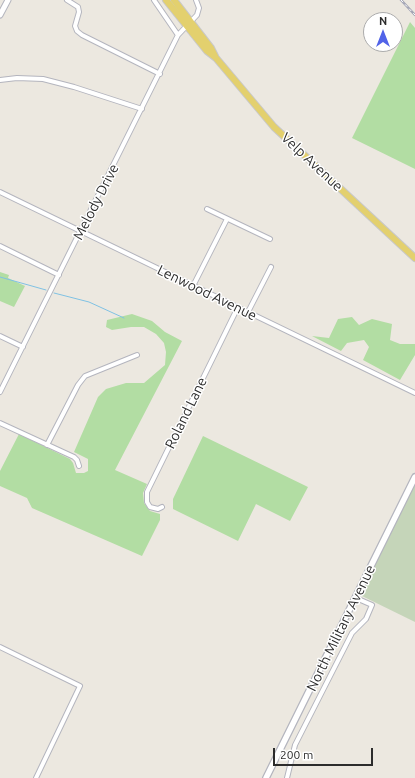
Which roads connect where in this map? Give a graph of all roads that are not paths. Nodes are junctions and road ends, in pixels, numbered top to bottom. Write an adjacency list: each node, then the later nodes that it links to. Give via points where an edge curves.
1 (8, 0): 7 (street)
2 (67, 0): 10 (street, via 78,7 75,26 82,35)
3 (154, 0): 9 (street)
4 (166, 0): 8 (main road, Velp Avenue)
5 (174, 0): 8 (main road, Velp Avenue)
6 (196, 0): 8 (street, Melody Drive, via 199,8)
7 (0, 15)
8 (189, 24): 9 (street, Melody Drive); 19 (main road, Velp Avenue, via 274,127)
9 (178, 35): 10 (street, Melody Drive)
10 (160, 74): 12 (street, Melody Drive)
11 (0, 80): 12 (street, via 43,79)
12 (142, 109): 16 (street, Melody Drive)
13 (0, 192): 16 (street, Lenwood Avenue)
14 (207, 209): 15 (street)
15 (227, 219): 17 (street); 22 (street)
16 (81, 232): 21 (street, Melody Drive); 22 (street, Lenwood Avenue)
17 (270, 238)
18 (0, 246): 21 (street)
19 (415, 258)
20 (271, 267): 24 (street)
21 (59, 275): 26 (street, Melody Drive)
22 (194, 286): 23 (street, Lenwood Avenue)
23 (238, 307): 24 (street, Lenwood Avenue); 34 (street, Roland Lane, via 147,492 146,502 158,509)
24 (248, 312): 29 (street, Lenwood Avenue)
25 (0, 336): 26 (street)
26 (23, 347): 28 (street, Melody Drive)
27 (137, 354): 31 (street, via 85,376)
28 (0, 392)
29 (415, 393)
30 (0, 423): 31 (street)
31 (47, 445): 32 (street, via 75,458)
32 (79, 466)
33 (415, 477): 35 (main road, North Military Avenue)
34 (162, 507)
35 (356, 598): 38 (main road, North Military Avenue); 39 (street, via 372,605 366,619 352,633 295,746)
36 (0, 647): 37 (street, via 80,686)
37 (37, 778)
38 (266, 778)
39 (287, 778)

